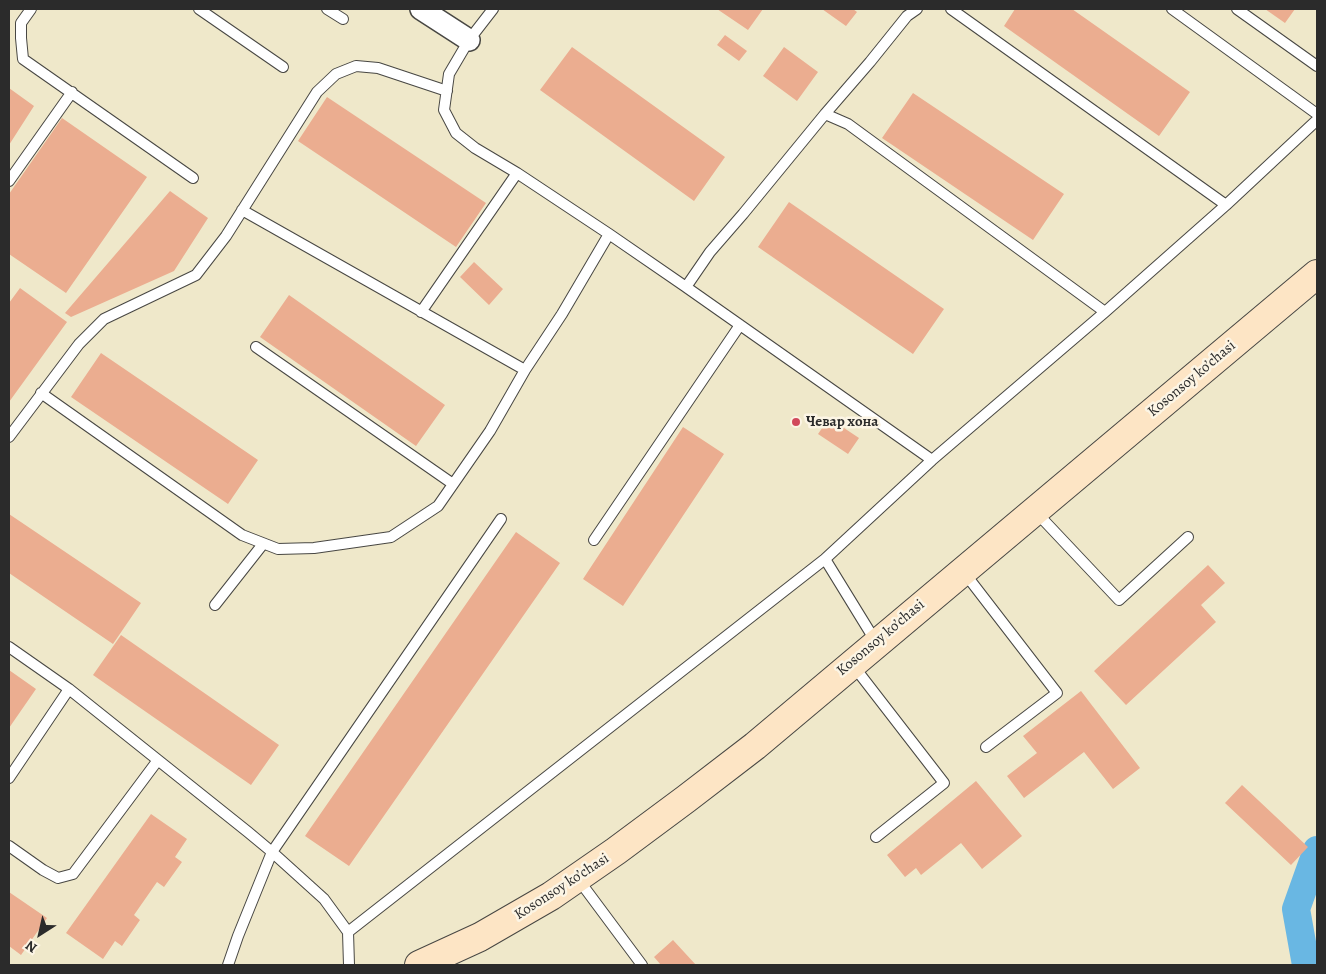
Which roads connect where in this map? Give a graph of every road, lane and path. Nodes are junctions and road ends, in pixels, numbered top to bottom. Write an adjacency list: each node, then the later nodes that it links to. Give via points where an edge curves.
1 (31, 9): 14 (lane, via 21,24 23,58)
2 (199, 9): 13 (lane)
3 (327, 9): 10 (lane)
4 (421, 9): 11 (street)
5 (493, 9): 11 (lane)
6 (917, 9): 16 (lane, via 907,16)
7 (951, 9): 22 (lane)
8 (1172, 9): 17 (lane)
9 (1237, 9): 12 (lane)
10 (342, 19)
11 (469, 40): 15 (lane, via 449,74)
12 (1317, 66)
13 (282, 67)
14 (72, 92): 20 (lane); 21 (lane)
15 (447, 92): 19 (lane, via 444,110 456,133); 23 (lane, via 378,68 356,66 336,74 317,92)
16 (825, 114): 26 (lane, via 710,252); 28 (lane, via 848,124)
17 (1317, 114)
18 (1317, 120): 22 (lane)
19 (516, 173): 24 (lane); 27 (lane)
20 (193, 178)
21 (9, 181)
22 (1226, 205): 28 (lane)
23 (242, 210): 27 (lane); 32 (lane, via 196,275 104,319 79,344)
24 (609, 234): 26 (lane); 31 (lane)
25 (1317, 274): 36 (main road, Kosonsoy ko’chasi)
26 (686, 288): 29 (lane)
27 (422, 312): 31 (lane)
28 (1105, 312): 34 (lane)
29 (740, 325): 34 (lane); 39 (lane)
30 (256, 347): 35 (lane)
31 (526, 370): 35 (lane)
32 (42, 393): 33 (lane); 40 (lane, via 242,535)
33 (9, 437)
34 (932, 460): 41 (lane)
35 (454, 484): 40 (lane, via 438,506 391,537 314,548 278,549)
36 (1034, 510): 38 (lane, via 1119,600); 42 (main road, Kosonsoy ko’chasi)
37 (501, 519): 53 (lane)
38 (1188, 537)
39 (594, 540)
40 (264, 544): 43 (lane)
41 (825, 560): 44 (lane); 55 (lane)
42 (962, 570): 44 (main road, Kosonsoy ko’chasi); 48 (lane, via 1056,693)
43 (215, 605)
44 (876, 643): 46 (main road, Kosonsoy ko’chasi)
45 (9, 647): 47 (lane)
46 (852, 663): 51 (lane, via 944,783); 54 (main road, Kosonsoy ko’chasi, via 747,752)
47 (69, 689): 49 (lane); 50 (lane)
48 (986, 747)
49 (158, 760): 52 (lane, via 73,874 58,878); 53 (lane)
50 (9, 778)
51 (876, 837)
52 (9, 846)
53 (272, 852): 55 (lane, via 324,899); 56 (lane)
54 (578, 878): 58 (main road, Kosonsoy ko’chasi, via 487,933); 59 (lane)
55 (348, 932): 57 (lane)
56 (228, 965)
57 (349, 965)
58 (419, 965)
59 (642, 965)

